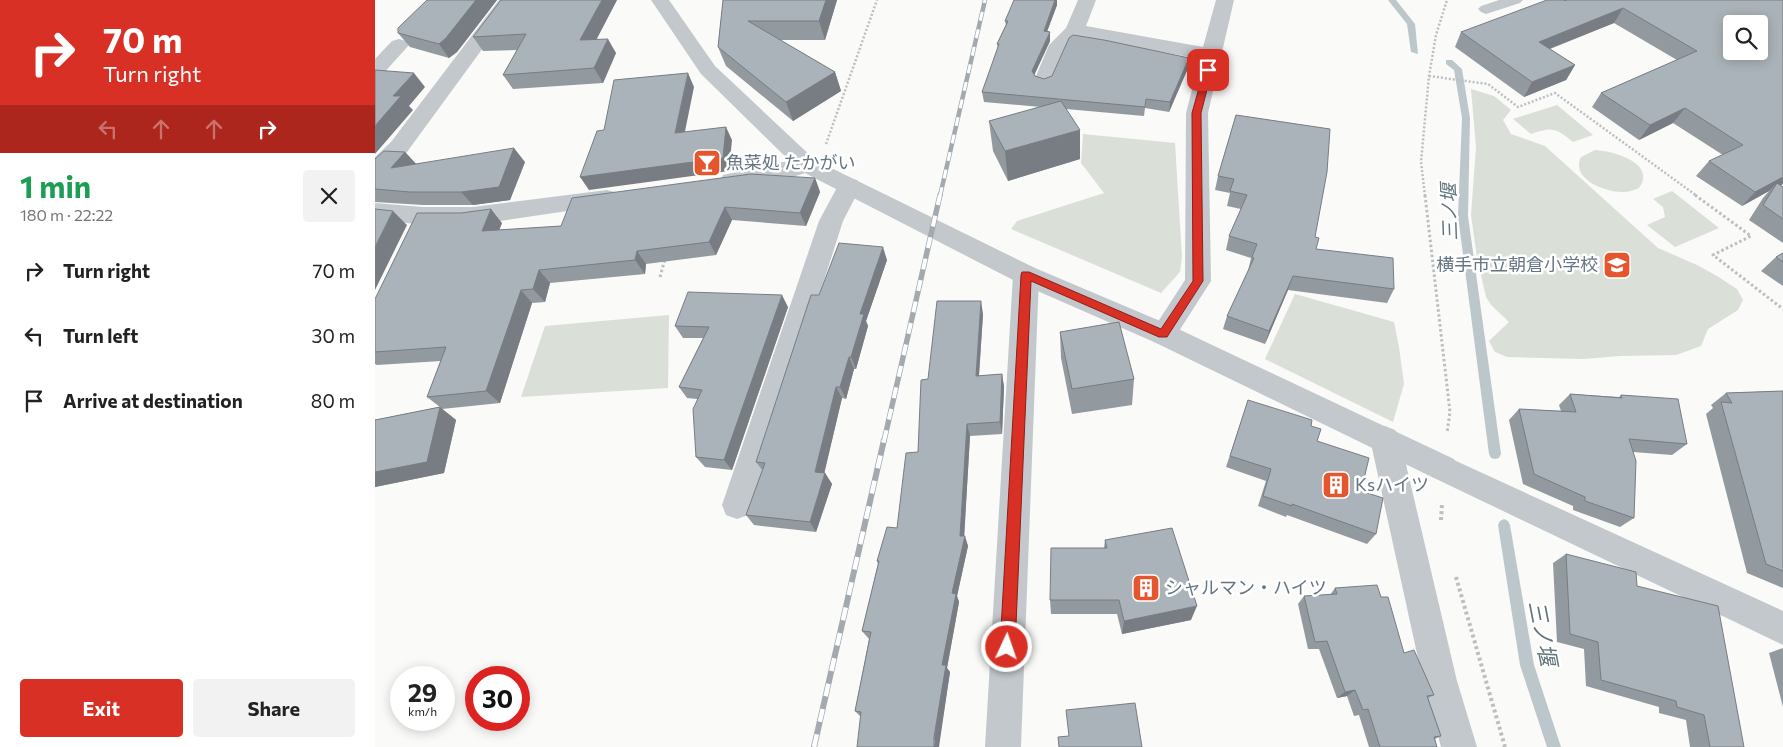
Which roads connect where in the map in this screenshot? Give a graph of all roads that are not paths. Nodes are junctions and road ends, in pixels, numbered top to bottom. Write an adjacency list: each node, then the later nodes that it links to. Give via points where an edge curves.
1 (509, 0): 13 (street, via 399,147)
2 (659, 0): 12 (street, via 708,70)
3 (1087, 0): 7 (street)
4 (1225, 0): 9 (street)
5 (1515, 0): 6 (lane)
6 (1486, 9)
7 (1075, 30): 9 (street); 11 (street, via 1059,46)
8 (399, 45): 10 (street)
9 (1211, 55): 19 (street, via 1197,113 1198,281)
10 (375, 71)
11 (1045, 81)
12 (812, 168): 14 (street); 15 (street)
13 (375, 170)
14 (712, 183)
15 (849, 186): 18 (street); 21 (street, via 831,221)
16 (624, 195): 17 (street, via 419,224)
17 (375, 211)
18 (1026, 275): 19 (street); 23 (street)
19 (1163, 334): 20 (street)
20 (1385, 439): 22 (street); 24 (street, via 1440,681)
21 (737, 505)
22 (1783, 628)
23 (1003, 747)
24 (1459, 747)

